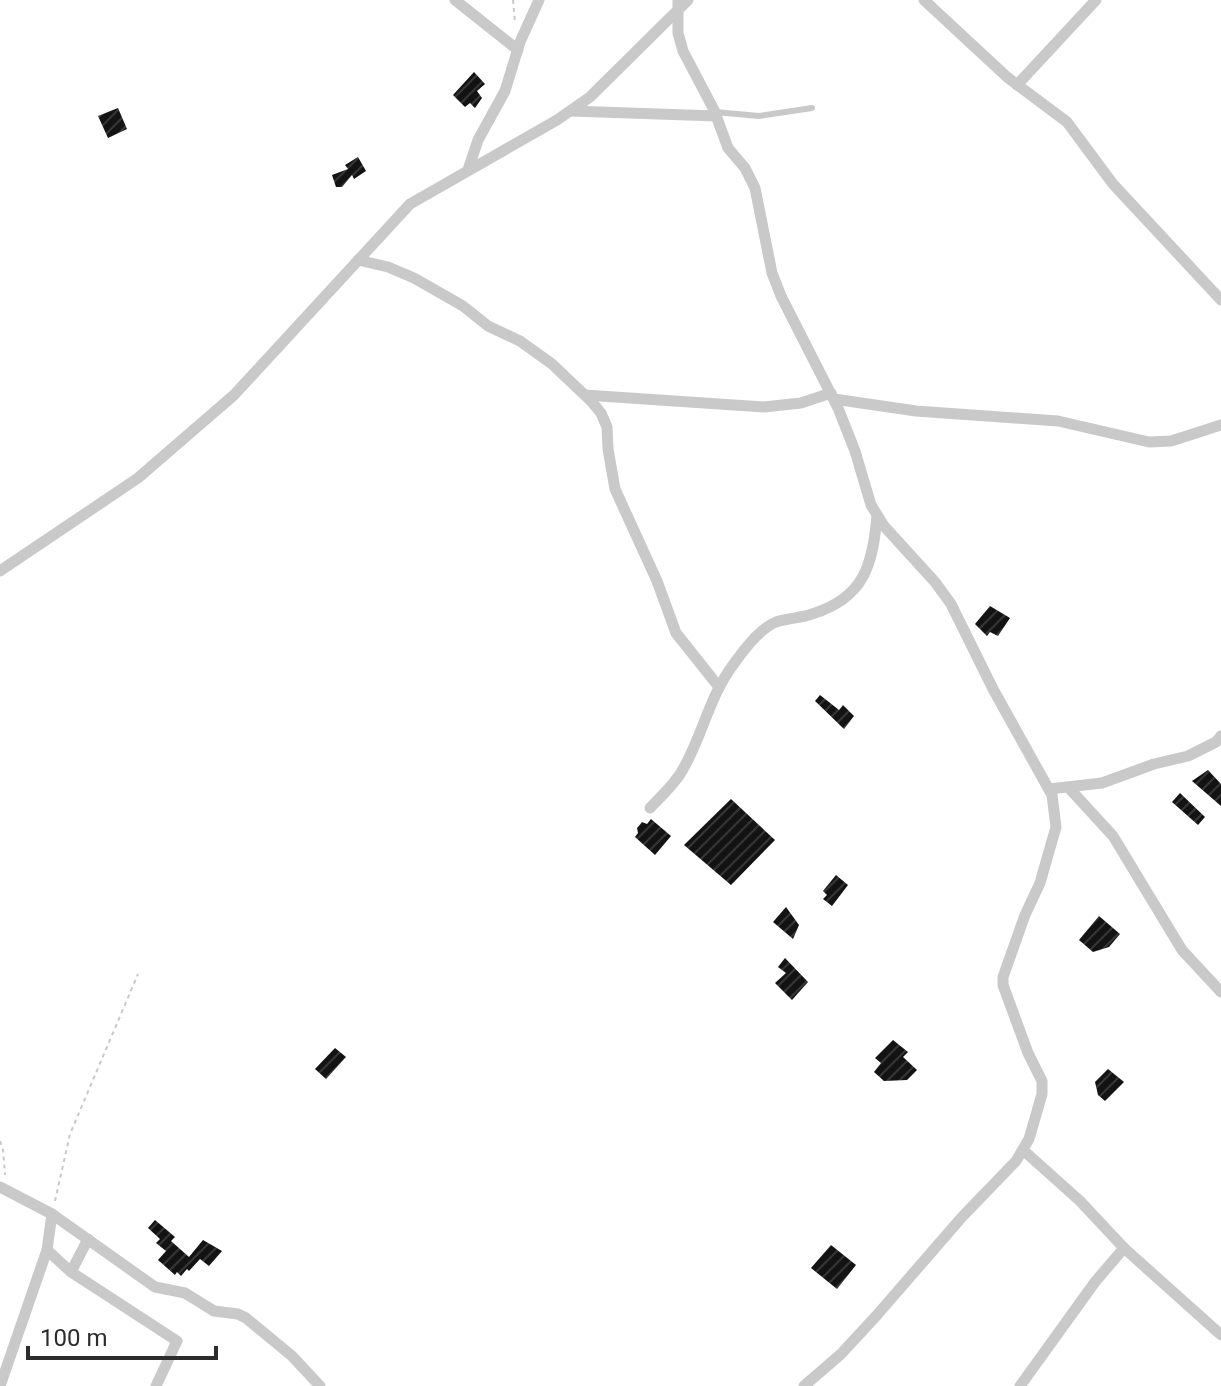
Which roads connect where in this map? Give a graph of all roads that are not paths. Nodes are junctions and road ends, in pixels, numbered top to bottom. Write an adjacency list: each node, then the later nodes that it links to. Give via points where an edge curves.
1 (455, 0): 7 (street)
2 (539, 0): 7 (street)
3 (688, 0): 6 (street)
4 (924, 0): 8 (street)
5 (1096, 0): 8 (street)
6 (677, 5): 10 (street, via 590,97); 11 (street, via 683,51)
7 (518, 50): 12 (street)
8 (1017, 85): 14 (street, via 1067,122 1113,184)
9 (812, 108): 11 (lane, via 759,116)
10 (570, 111): 11 (street); 12 (street)
11 (716, 114): 16 (street, via 728,148 755,188 781,296)
12 (468, 170): 13 (street, via 410,204)
13 (358, 260): 15 (street, via 388,267 454,300 493,330 543,357); 19 (street, via 234,395 189,435 123,489)
14 (1221, 300)
15 (585, 395): 16 (street, via 764,407); 20 (street, via 607,427 615,489 676,633)
16 (832, 396): 17 (street, via 916,411 1058,421 1149,442 1171,441); 18 (street)
17 (1221, 425)
18 (877, 514): 20 (street, via 871,560 848,597 769,626); 23 (street, via 951,604)
19 (0, 571)
20 (719, 687): 24 (street, via 683,770)
21 (1221, 736): 22 (street, via 1188,756)
22 (1069, 788): 23 (street); 25 (street, via 1113,836 1182,950)
23 (1049, 789): 26 (street, via 1056,827 1003,977 1042,1081 1038,1112)
24 (650, 808)
25 (1221, 992)
26 (1023, 1150): 30 (street); 37 (street, via 841,1354)
27 (0, 1187): 28 (street)
28 (52, 1214): 29 (street); 31 (street)
29 (88, 1239): 32 (street); 36 (street, via 155,1287 246,1318)
30 (1124, 1248): 33 (street); 38 (street)
31 (47, 1250): 32 (street); 34 (street)
32 (71, 1272): 35 (street, via 177,1341)
33 (1221, 1335)
34 (0, 1386)
35 (156, 1386)
36 (320, 1386)
37 (804, 1386)
38 (1020, 1386)

